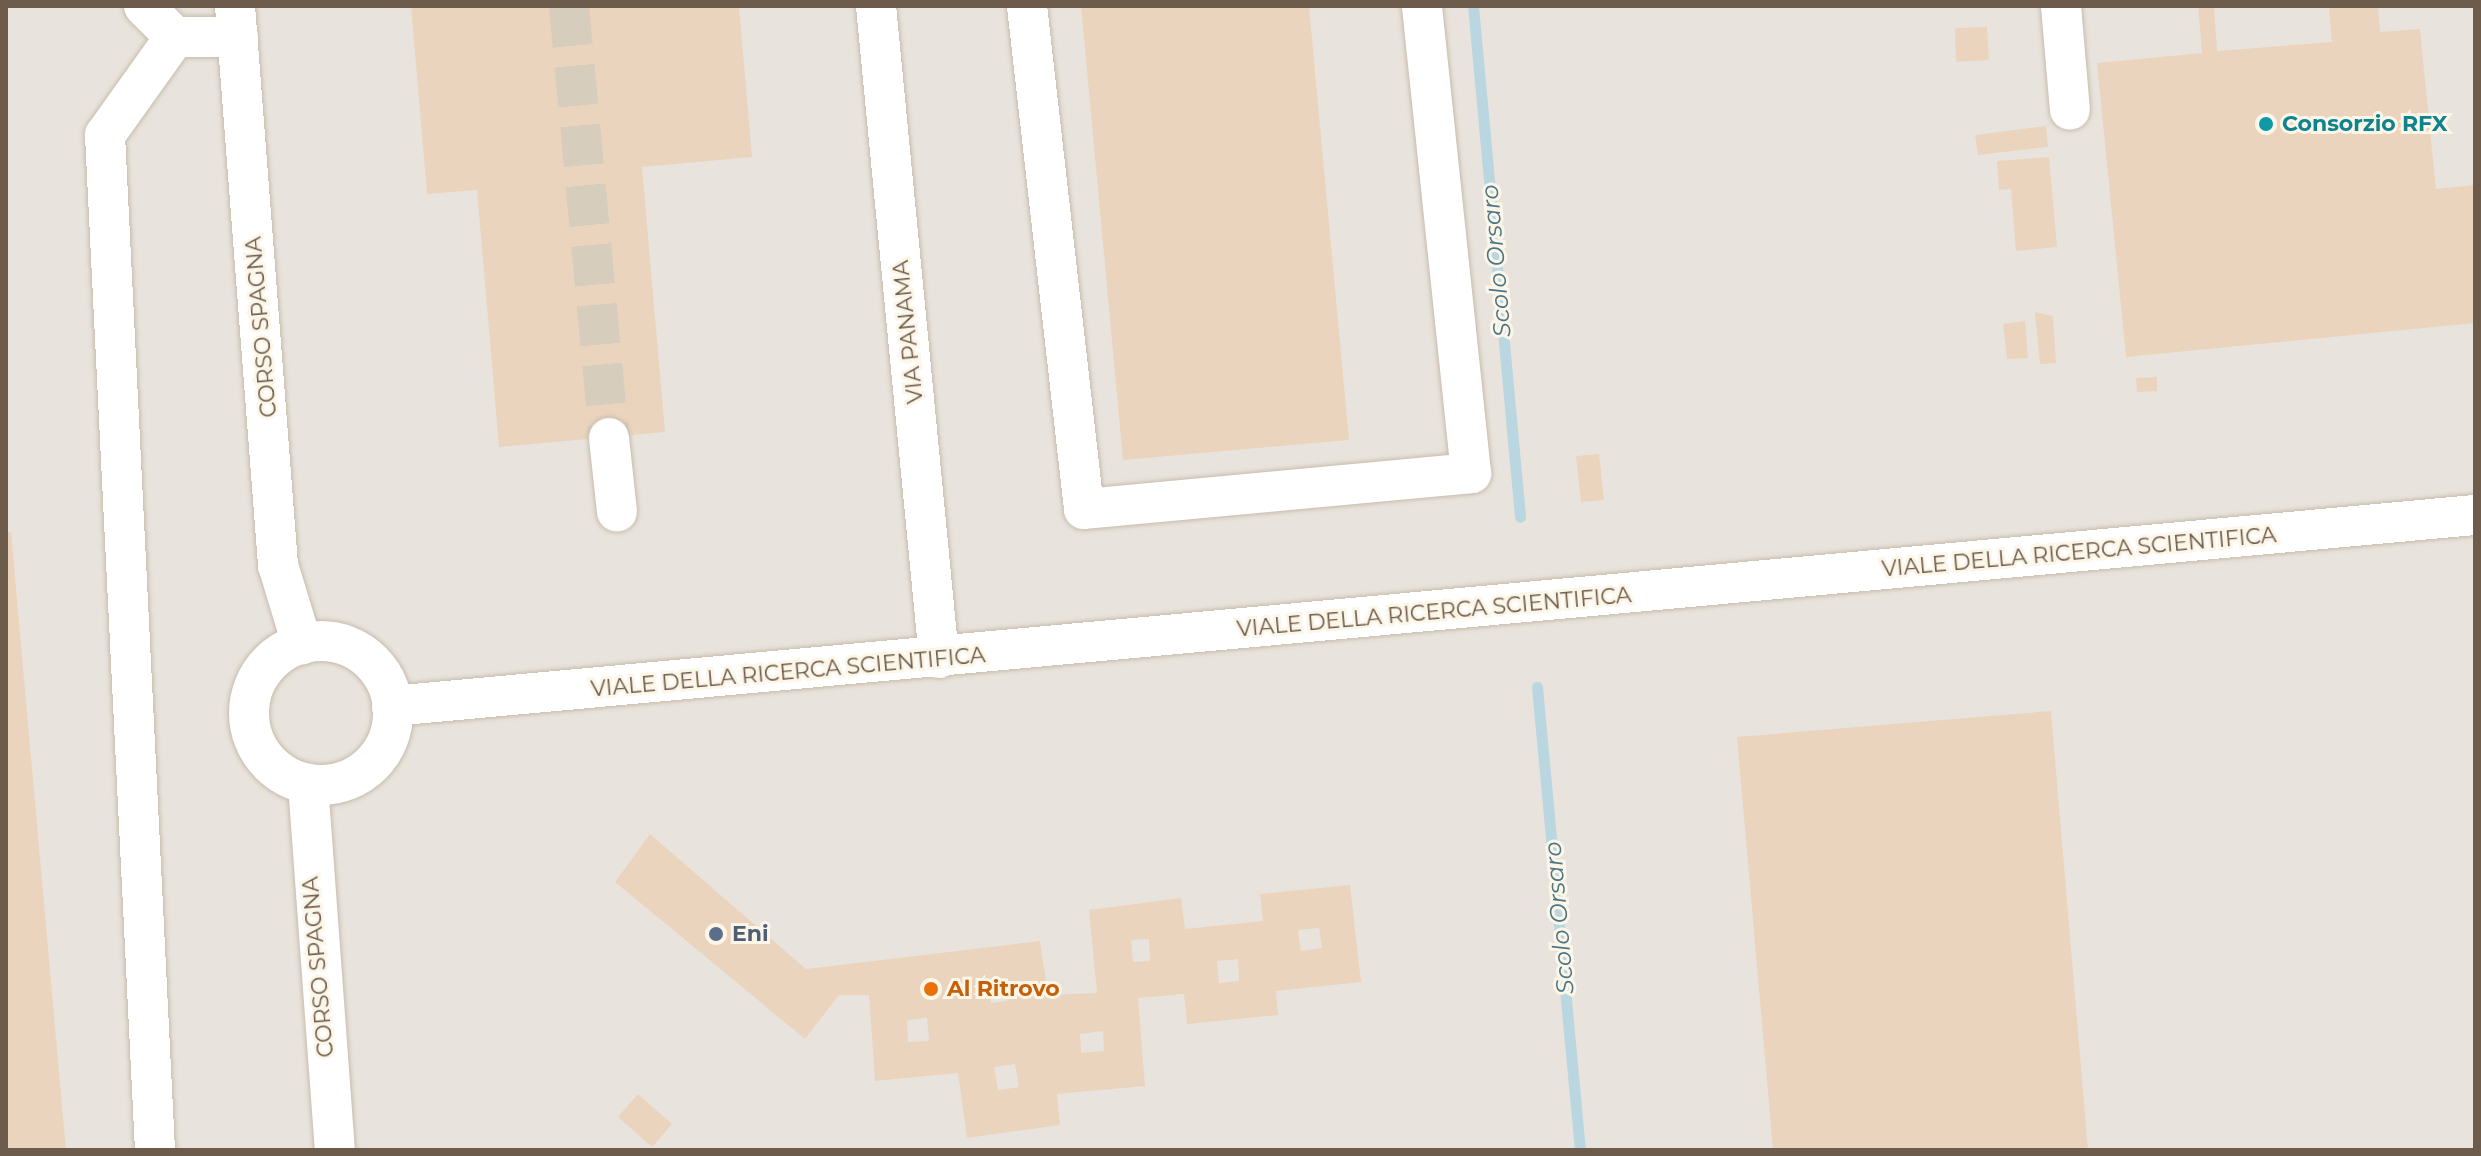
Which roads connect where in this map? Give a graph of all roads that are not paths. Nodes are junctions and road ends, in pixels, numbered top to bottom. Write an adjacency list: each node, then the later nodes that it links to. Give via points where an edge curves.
1 (144, 6): 7 (street)
2 (876, 6): 13 (street, VIA PANAMA)
3 (1027, 6): 4 (street, via 1084,509 1471,473)
4 (1422, 6)
5 (2061, 6): 8 (street)
6 (237, 22): 7 (street); 12 (street, CORSO SPAGNA, via 278,565)
7 (175, 37): 16 (street, via 105,135)
8 (2070, 110)
9 (609, 438): 10 (street)
10 (617, 512)
11 (2475, 515): 13 (street, VIALE DELLA RICERCA SCIENTIFICA)
12 (302, 644): 14 (street, via 349,646 370,660); 15 (street, via 269,663 255,684 250,724 270,764)
13 (939, 658): 14 (street, VIALE DELLA RICERCA SCIENTIFICA)
14 (392, 706): 15 (street, via 388,741 375,762 332,785)
15 (308, 784): 17 (street, CORSO SPAGNA)
16 (155, 1150)
17 (335, 1150)

